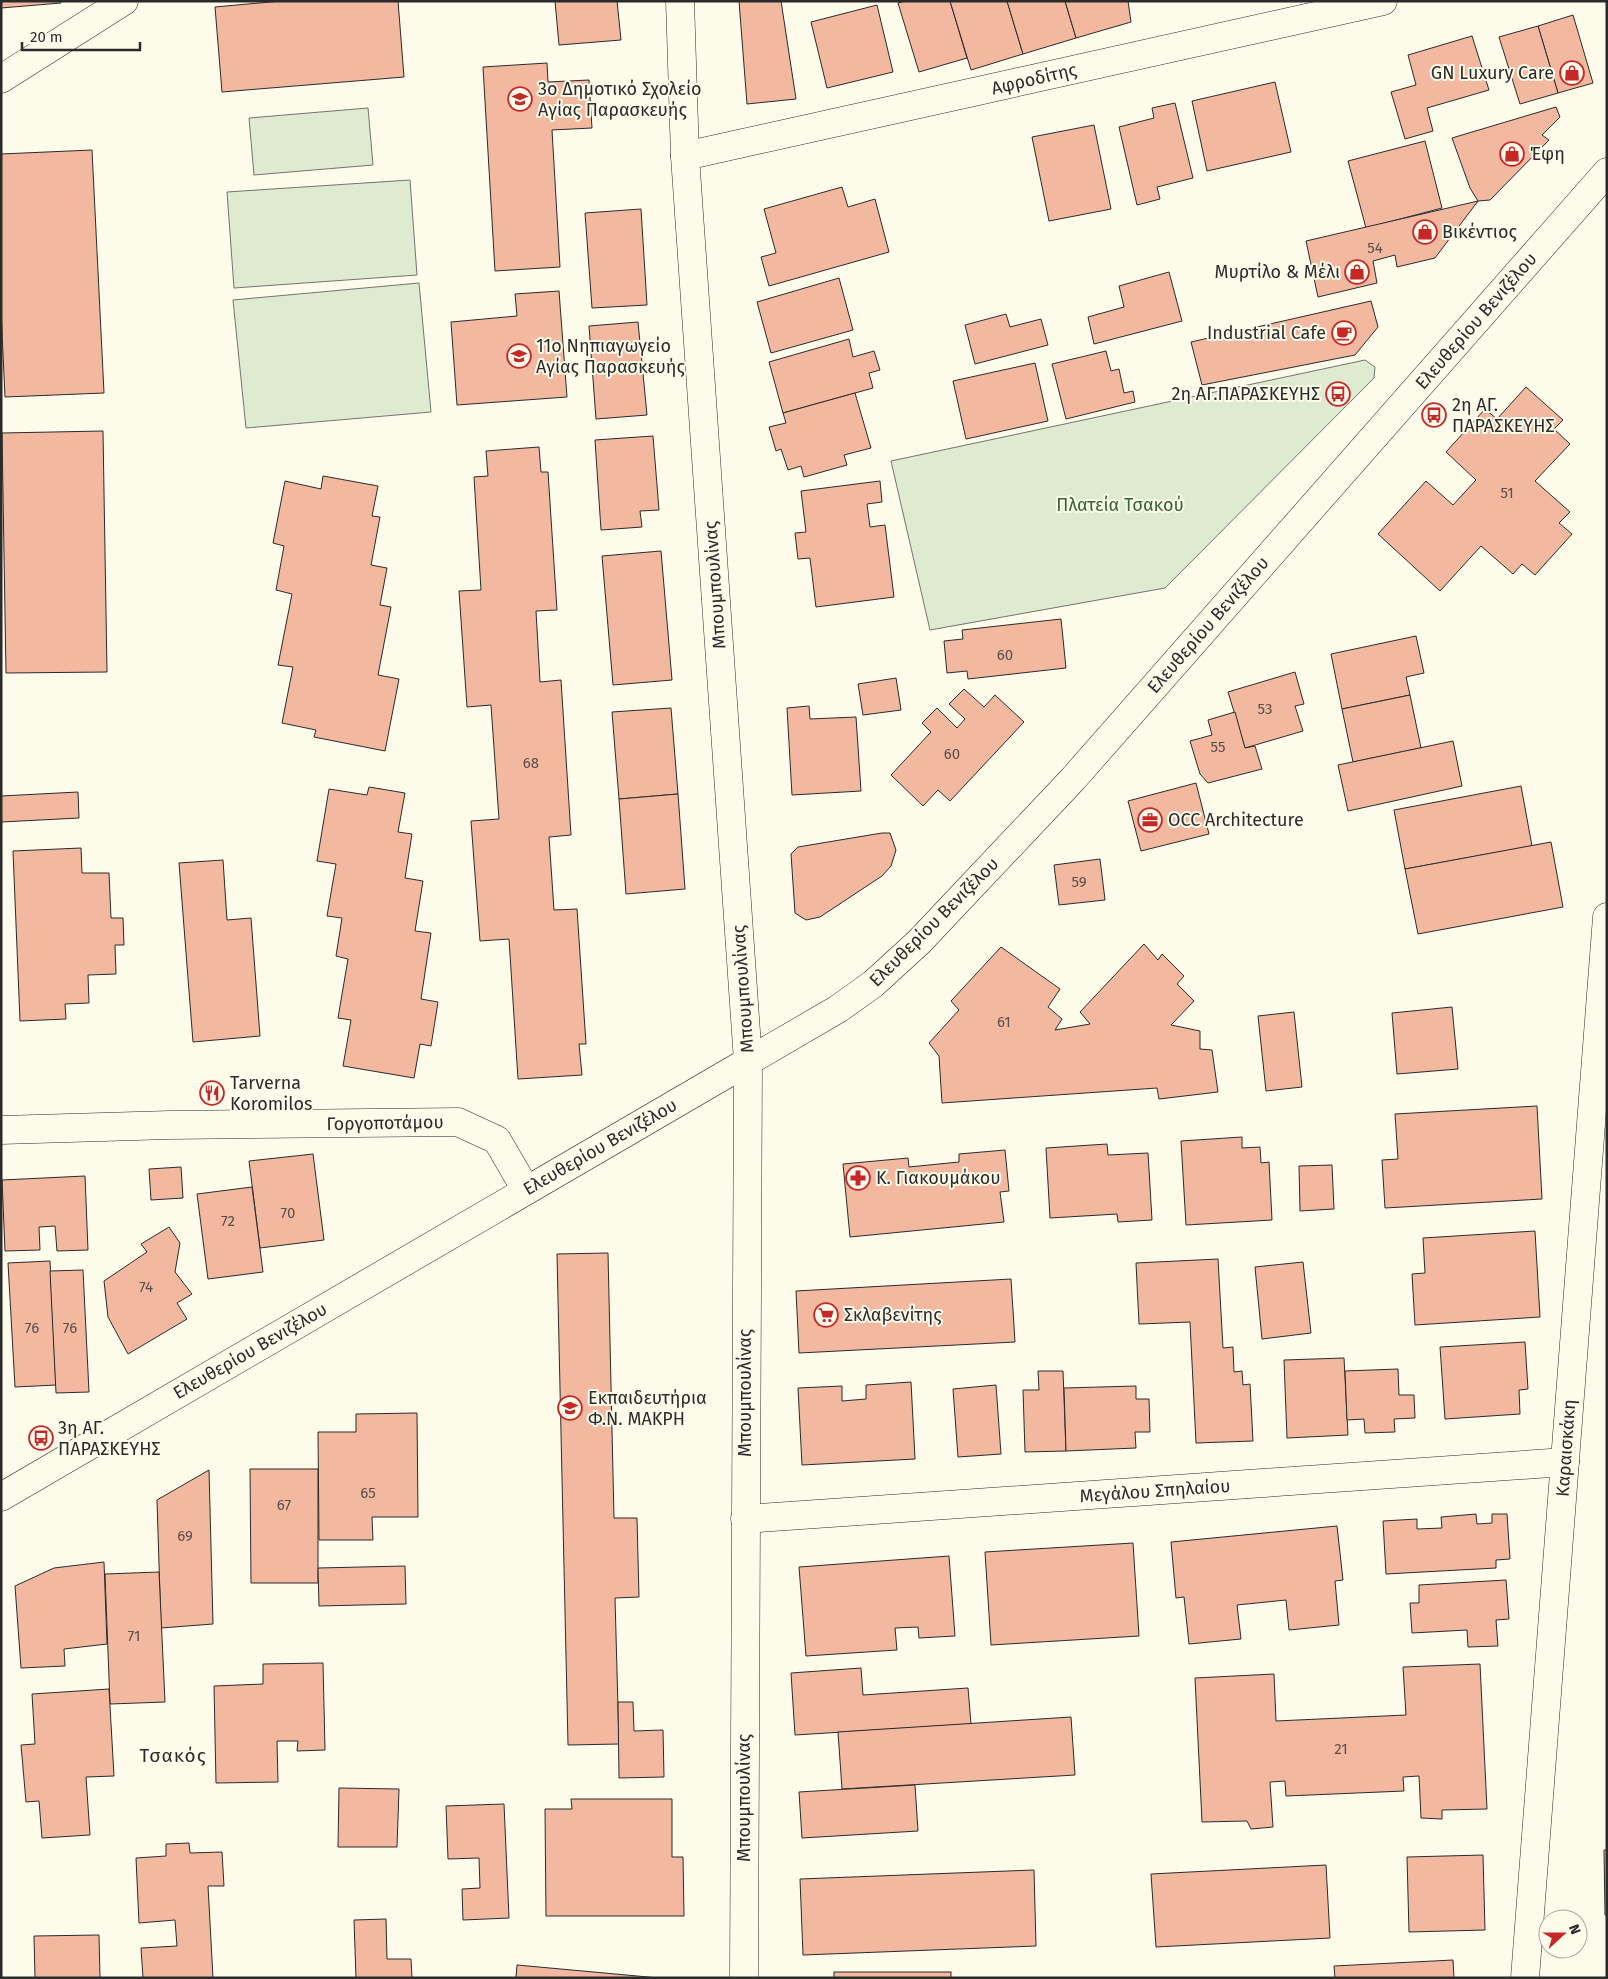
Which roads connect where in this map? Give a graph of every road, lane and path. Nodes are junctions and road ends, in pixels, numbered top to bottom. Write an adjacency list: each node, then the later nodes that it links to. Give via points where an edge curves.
1 (124, 1): 4 (street)
2 (680, 1): 5 (street, Μπουμπουλίνας)
3 (1383, 1): 5 (street, Αφροδίτης)
4 (1, 79)
5 (685, 156): 9 (street, Μπουμπουλίνας)
6 (1606, 177): 9 (street, Ελευθερίου Βενιζέλου, via 1073,779 919,942 873,984 838,1009)
7 (1607, 917): 8 (street, Καραισκάκη)
8 (1603, 1014): 12 (street, Καραισκάκη)
9 (748, 1061): 11 (street, Ελευθερίου Βενιζέλου); 14 (street, Μπουμπουλίνας)
10 (1, 1130): 11 (street, Γοργοποτάμου, via 458,1122 497,1140)
11 (526, 1190): 13 (street, Ελευθερίου Βενιζέλου)
12 (1565, 1462): 14 (street, Μεγάλου Σπηλαίου); 16 (street, Καραισκάκη)
13 (1, 1497)
14 (745, 1519): 15 (street, Μπουμπουλίνας)
15 (744, 1978)
16 (1525, 1978)

